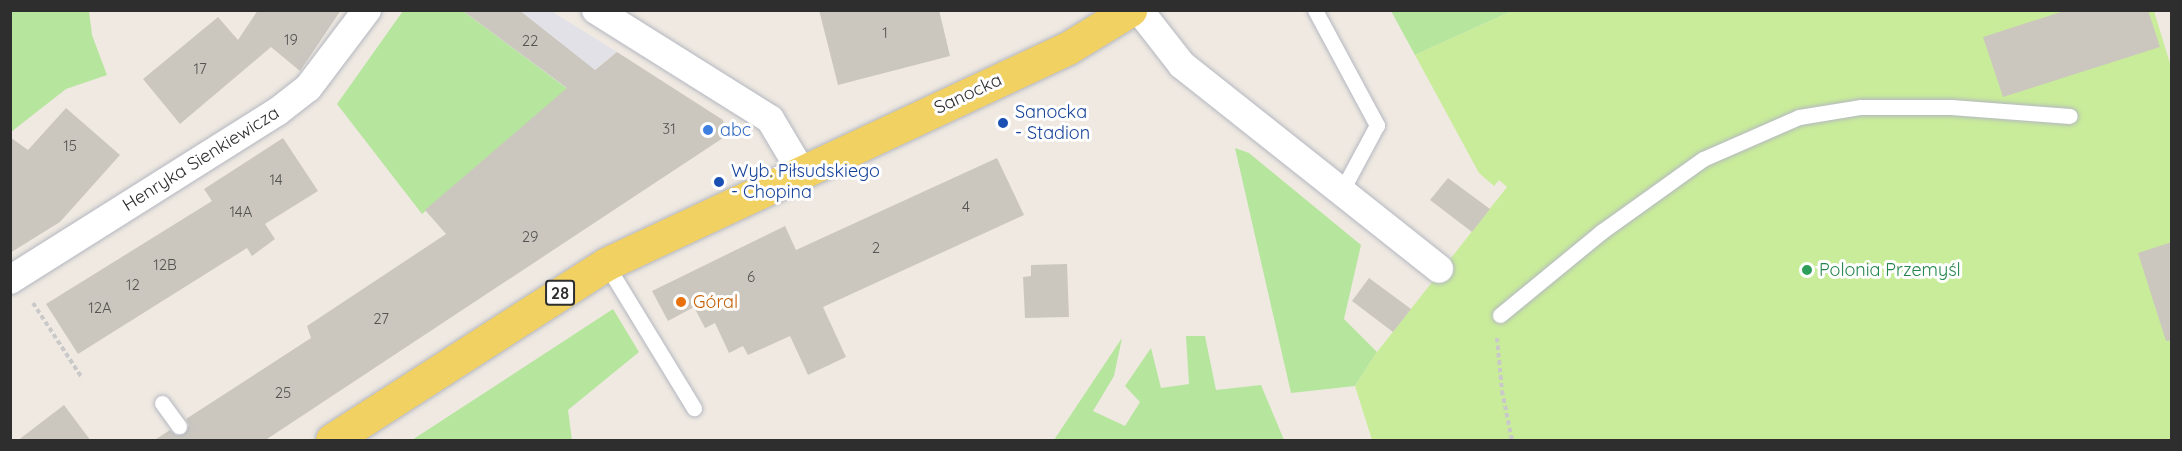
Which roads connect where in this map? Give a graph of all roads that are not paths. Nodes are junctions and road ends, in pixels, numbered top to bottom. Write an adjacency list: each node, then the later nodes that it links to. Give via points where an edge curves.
1 (367, 10): 11 (street, Henryka Sienkiewicza, via 308,88 277,112)
2 (596, 10): 7 (street, via 770,119)
3 (1130, 10): 7 (main road, Sanocka / 28, via 1068,48)
4 (1139, 10): 8 (street, via 1182,65)
5 (1315, 10): 8 (lane, via 1377,125)
6 (2070, 116): 12 (lane, via 1861,107 1799,117 1703,159 1601,232)
7 (801, 171): 9 (main road, 28)
8 (1341, 192): 10 (street)
9 (606, 264): 14 (lane); 16 (main road, 28)
10 (1439, 269)
11 (10, 280)
12 (1500, 315)
13 (162, 403): 15 (lane)
14 (694, 408)
15 (179, 426)
16 (332, 441)

